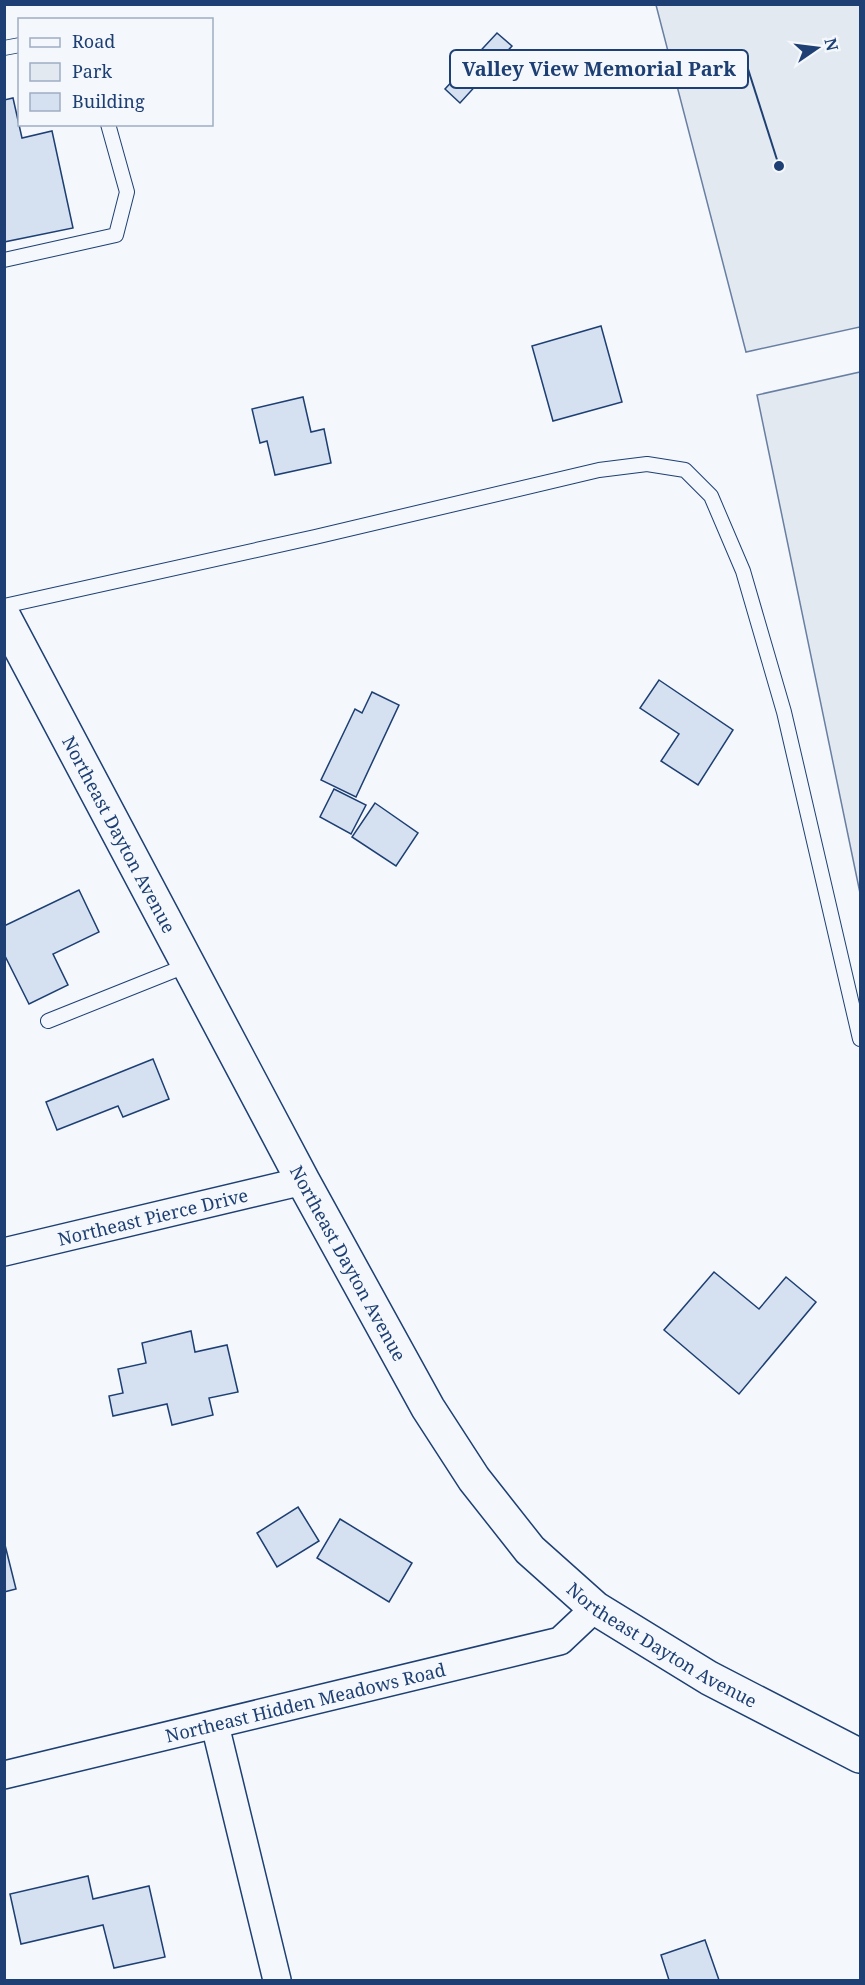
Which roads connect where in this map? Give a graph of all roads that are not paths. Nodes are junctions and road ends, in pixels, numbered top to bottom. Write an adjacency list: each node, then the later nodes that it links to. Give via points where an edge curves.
1 (109, 126): 2 (lane, via 127,192 116,235)
2 (4, 260)
3 (4, 606): 7 (lane, via 598,470 647,464 685,470 711,496 743,571 784,712)
4 (4, 618): 5 (street, Northeast Dayton Avenue)
5 (188, 965): 6 (lane); 8 (street, Northeast Dayton Avenue)
6 (48, 1021)
7 (861, 1039)
8 (303, 1181): 9 (street, Northeast Pierce Drive); 10 (street, Northeast Dayton Avenue, via 428,1408 474,1479 530,1550)
9 (4, 1252)
10 (595, 1608): 11 (street, Northeast Hidden Meadows Road, via 560,1641); 12 (street, Northeast Dayton Avenue, via 709,1678)
11 (215, 1725): 13 (street, Northeast Hidden Meadows Road); 14 (street)
12 (861, 1756)
13 (4, 1775)
14 (277, 1980)

